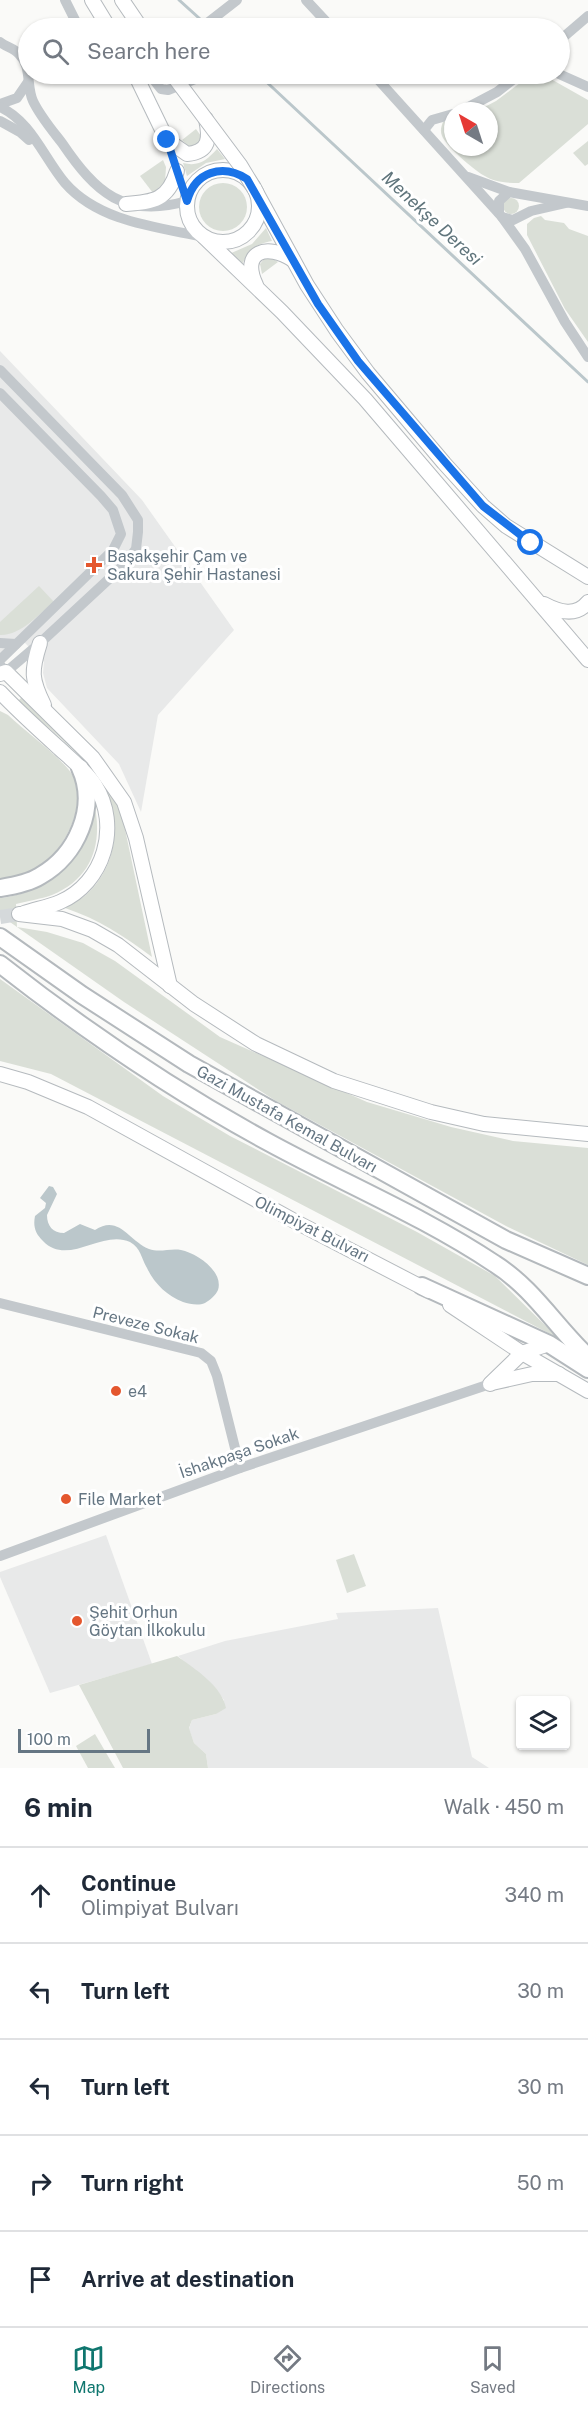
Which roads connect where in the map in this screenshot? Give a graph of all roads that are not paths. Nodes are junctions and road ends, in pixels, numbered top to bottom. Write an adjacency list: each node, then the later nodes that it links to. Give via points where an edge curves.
1 (65, 0): 7 (street)
2 (93, 0): 8 (main road)
3 (122, 0): 9 (main road)
4 (237, 0): 10 (street)
5 (306, 0): 11 (street)
6 (588, 16): 12 (street)
7 (74, 18)
8 (103, 18)
9 (134, 18)
10 (214, 18)
11 (323, 18)
12 (570, 31)
13 (2, 44): 14 (street)
14 (18, 53)
15 (570, 79): 24 (street)
16 (27, 84): 26 (street, via 17,98)
17 (29, 84): 44 (street, via 34,103 81,170)
18 (140, 84): 34 (main road, bridge)
19 (157, 84): 21 (street, via 168,90)
20 (180, 84): 30 (main road, bridge)
21 (183, 84)
22 (382, 84): 27 (street)
23 (507, 84): 25 (street)
24 (588, 87)
25 (478, 102)
26 (0, 105): 36 (street, via 27,128)
27 (409, 113): 28 (street); 33 (street)
28 (444, 116)
29 (444, 117): 33 (street, via 432,120)
30 (206, 119): 34 (main road, via 208,138 197,153 187,154); 39 (main road, bridge)
31 (444, 119): 35 (street, via 433,129)
32 (0, 121): 36 (street)
33 (424, 130): 35 (street)
34 (167, 140): 37 (main road)
35 (434, 142): 38 (street)
36 (41, 150): 48 (street, via 66,185 96,207 121,219)
37 (177, 171): 42 (main road); 44 (main road, via 170,188 158,199)
38 (465, 175): 40 (street); 46 (street)
39 (254, 188): 42 (main road, bridge, via 238,173 216,171 196,182); 48 (main road, via 259,211 248,232 227,242); 50 (main road)
40 (509, 192): 41 (street); 46 (street, via 499,201)
41 (522, 195): 43 (street); 47 (street, via 526,208)
42 (187, 201): 44 (street, via 153,208); 48 (main road, via 190,222)
43 (566, 203): 45 (street); 47 (street)
44 (126, 204)
45 (588, 206)
46 (500, 215): 47 (street, via 513,220); 49 (street)
47 (522, 216): 49 (street, via 519,231)
48 (204, 237): 51 (main road)
49 (525, 249): 52 (street)
50 (293, 260): 51 (main road, via 276,251 265,250 256,255 251,265); 57 (main road, via 337,331 413,426 492,515)
51 (258, 288): 58 (main road, via 325,355)
52 (588, 357)
53 (0, 370): 55 (street)
54 (0, 393): 56 (street)
55 (85, 458): 56 (street); 61 (street, via 134,512 138,520 136,549 123,566)
56 (75, 469): 62 (street, via 113,510 121,534 114,550)
57 (586, 578)
58 (540, 601): 59 (main road, via 568,612 584,608); 63 (main road)
59 (588, 602)
60 (0, 643): 62 (street)
61 (40, 643): 64 (street); 68 (main road, via 32,678)
62 (16, 644): 64 (street)
63 (588, 660)
64 (1, 668): 68 (main road)
65 (0, 692): 67 (main road)
66 (0, 703): 67 (main road)
67 (16, 709): 69 (main road)
68 (47, 713): 73 (main road, via 93,758 124,802)
69 (81, 768): 70 (highway, via 88,797 80,833 69,851 39,877); 73 (main road, via 95,785 105,808 108,842 102,859 90,880 60,902 19,914 62,919 92,930)
70 (0, 888)
71 (0, 937): 76 (highway, Gazi Mustafa Kemal Bulvarı, via 189,1064 506,1240)
72 (0, 964): 82 (highway, Gazi Mustafa Kemal Bulvarı, via 156,1076 268,1142 395,1205 497,1265 538,1300)
73 (170, 986): 75 (main road, via 256,1044 334,1081 431,1112 484,1124)
74 (0, 1074): 77 (main road, Olimpiyat Bulvarı, via 88,1107 298,1223)
75 (588, 1134)
76 (588, 1276)
77 (422, 1286): 79 (main road, Olimpiyat Bulvarı); 80 (highway)
78 (0, 1303): 87 (street, Preveze Sokak, via 201,1353 211,1361 217,1376)
79 (499, 1339): 81 (main road, Olimpiyat Bulvarı); 85 (main road, via 504,1362)
80 (549, 1344): 81 (main road); 83 (highway)
81 (522, 1353): 84 (main road, Olimpiyat Bulvarı); 85 (main road)
82 (588, 1357)
83 (588, 1369)
84 (560, 1374): 85 (main road, via 532,1374); 86 (main road, Olimpiyat Bulvarı)
85 (490, 1384): 87 (street, İshakpaşa Sokak)
86 (588, 1391)
87 (240, 1468): 88 (street, İshakpaşa Sokak)
88 (0, 1556)

